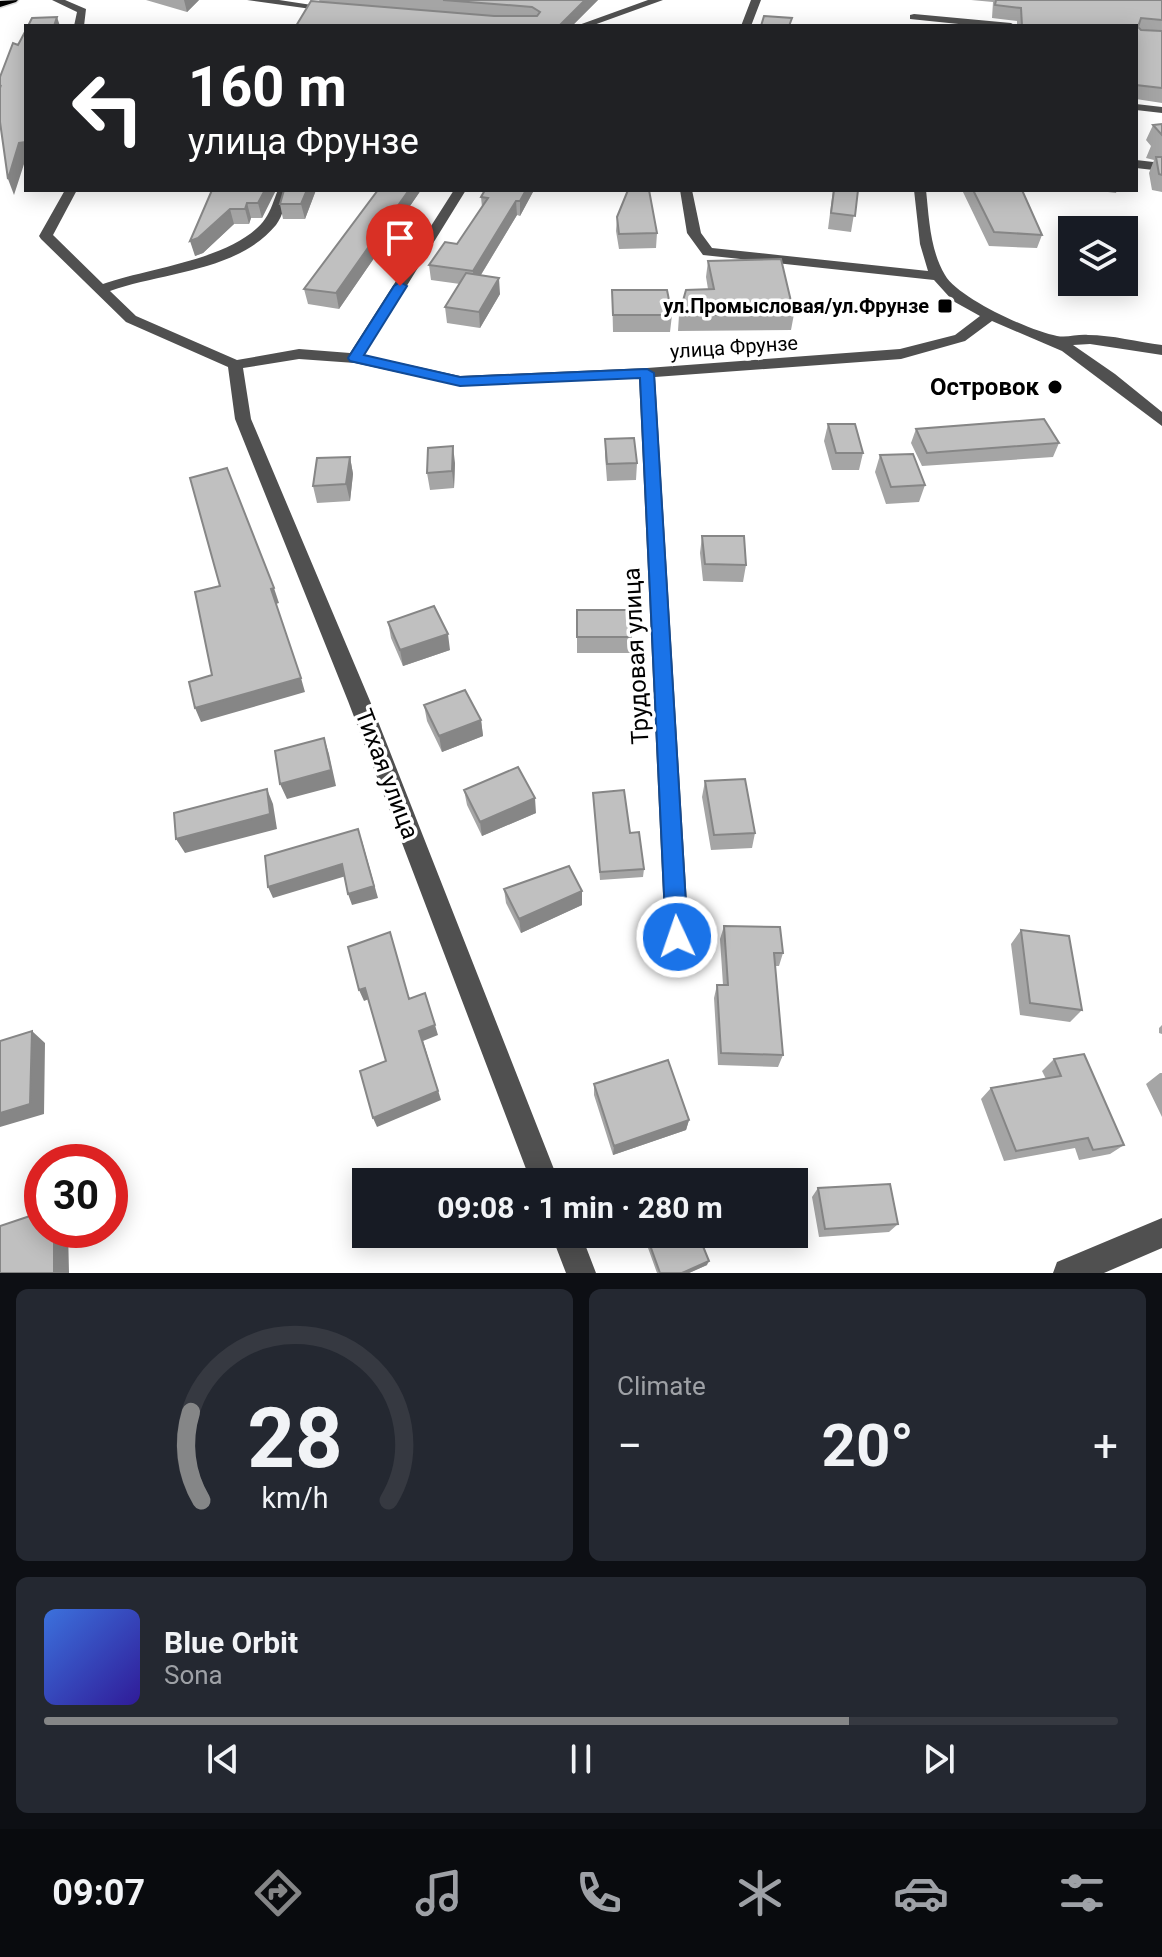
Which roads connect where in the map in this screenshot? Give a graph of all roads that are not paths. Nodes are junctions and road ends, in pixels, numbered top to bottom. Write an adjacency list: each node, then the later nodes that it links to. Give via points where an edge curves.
1 (13, 0): 6 (main road)
2 (57, 0): 9 (street, via 82,11)
3 (252, 0): 7 (street)
4 (658, 0): 10 (street)
5 (756, 0): 11 (street)
6 (0, 4)
7 (340, 10)
8 (914, 17): 12 (street)
9 (79, 24)
10 (587, 24)
11 (747, 24)
12 (989, 24)
13 (1138, 107): 14 (street)
14 (1162, 110)
15 (1138, 164): 16 (street)
16 (1162, 167)
17 (70, 192): 23 (street, via 46,236)
18 (283, 192): 23 (street, via 271,222 240,246 188,268 141,275)
19 (459, 192): 27 (street)
20 (686, 192): 22 (street, via 694,233 708,252)
21 (920, 192): 22 (street)
22 (937, 276): 24 (street)
23 (102, 289): 28 (street, via 131,319)
24 (990, 316): 25 (street); 29 (street, улица Фрунзе, via 960,338 901,354)
25 (1054, 341): 26 (street, via 1090,339); 30 (street, via 1113,379)
26 (1162, 350)
27 (355, 358): 28 (street, улица Фрунзе, via 299,354); 29 (street, улица Фрунзе, via 460,381)
28 (235, 365): 32 (street, Тихая улица, via 243,419 359,701)
29 (647, 373): 31 (street, Трудовая улица)
30 (1162, 421)
31 (677, 937)
32 (540, 1168)
33 (1162, 1233): 36 (street)
34 (571, 1248): 35 (street)
35 (581, 1273)
36 (1068, 1273)

